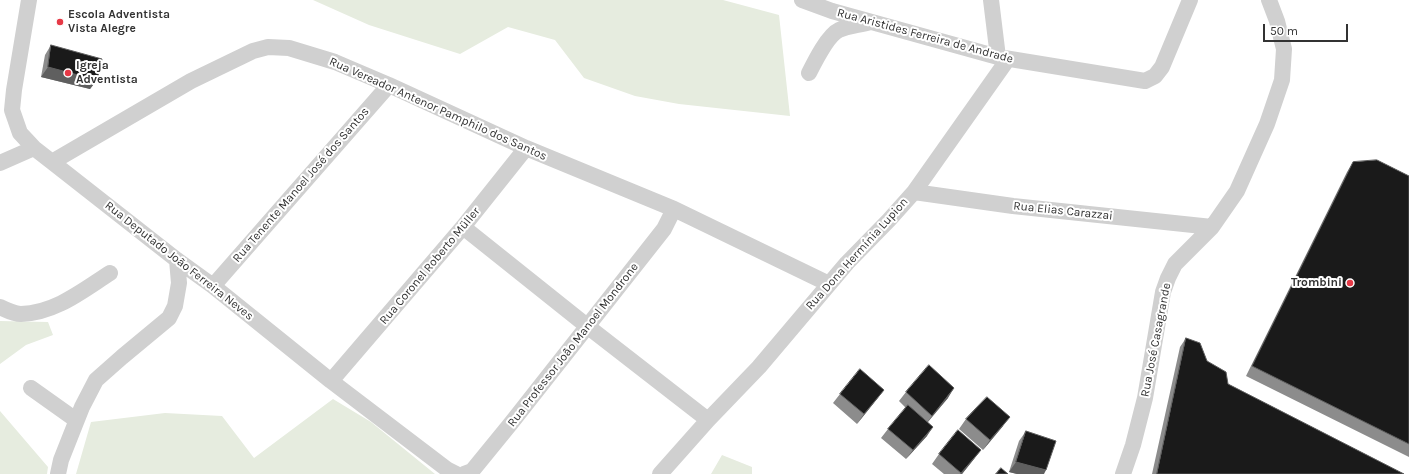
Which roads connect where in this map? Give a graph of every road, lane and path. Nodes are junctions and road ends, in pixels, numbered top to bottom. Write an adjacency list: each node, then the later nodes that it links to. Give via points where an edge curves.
1 (29, 0): 10 (street, Rua Deputado João Ferreira Neves, via 12,110 20,133)
2 (802, 0): 6 (street, Rua Aristides Ferreira de Andrade)
3 (991, 0): 7 (street)
4 (1190, 0): 7 (street, Rua Aristides Ferreira de Andrade, via 1162,67 1155,76 1146,80)
5 (1269, 0): 16 (street, Rua José Casagrande, via 1284,48 1282,80 1267,124 1237,191)
6 (871, 22): 7 (street, Rua Aristides Ferreira de Andrade); 8 (street, via 838,30 819,54)
7 (1003, 58): 14 (street, Rua Dona Hermínia Lupion)
8 (809, 73)
9 (389, 84): 11 (street, Rua Vereador Antenor Pamphilo dos Santos); 12 (street, Rua Vereador Antenor Pamphilo dos Santos, via 335,62 289,48 268,47 253,51 191,81); 21 (street, Rua Tenente Manoel José dos Santos)
10 (34, 148): 12 (street, Rua Deputado João Ferreira Neves); 13 (street)
11 (526, 148): 15 (street, Rua Vereador Antenor Pamphilo dos Santos); 17 (street, Rua Coronel Roberto Müller)
12 (52, 162): 18 (street, Rua Deputado João Ferreira Neves)
13 (0, 163)
14 (914, 192): 16 (street, Rua Elias Carazzai, via 1013,206); 20 (street, Rua Dona Hermínia Lupion)
15 (674, 209): 20 (street, Rua Vereador Antenor Pamphilo dos Santos); 23 (street, Rua Professor João Manoel Mondrone, via 664,229)
16 (1212, 226): 32 (street, Rua José Casagrande, via 1175,264 1168,278 1163,292 1145,398)
17 (464, 227): 23 (street); 24 (street, Rua Coronel Roberto Müller)
18 (177, 260): 21 (street, Rua Deputado João Ferreira Neves); 26 (street, via 179,283 175,306 169,318 96,380)
19 (110, 273): 22 (street, via 62,304 44,311 19,314)
20 (829, 284): 27 (street, Rua Dona Hermínia Lupion, via 759,367)
21 (213, 286): 24 (street, Rua Deputado João Ferreira Neves)
22 (0, 308)
23 (587, 326): 27 (street); 30 (street, Rua Professor João Manoel Mondrone, via 487,453 472,471)
24 (331, 381): 28 (street, Rua Deputado João Ferreira Neves)
25 (31, 388): 26 (street)
26 (76, 420): 29 (street)
27 (708, 420): 31 (street, Rua Dona Hermínia Lupion)
28 (452, 472)
29 (58, 474)
30 (464, 474)
31 (660, 474)
32 (1123, 474)

